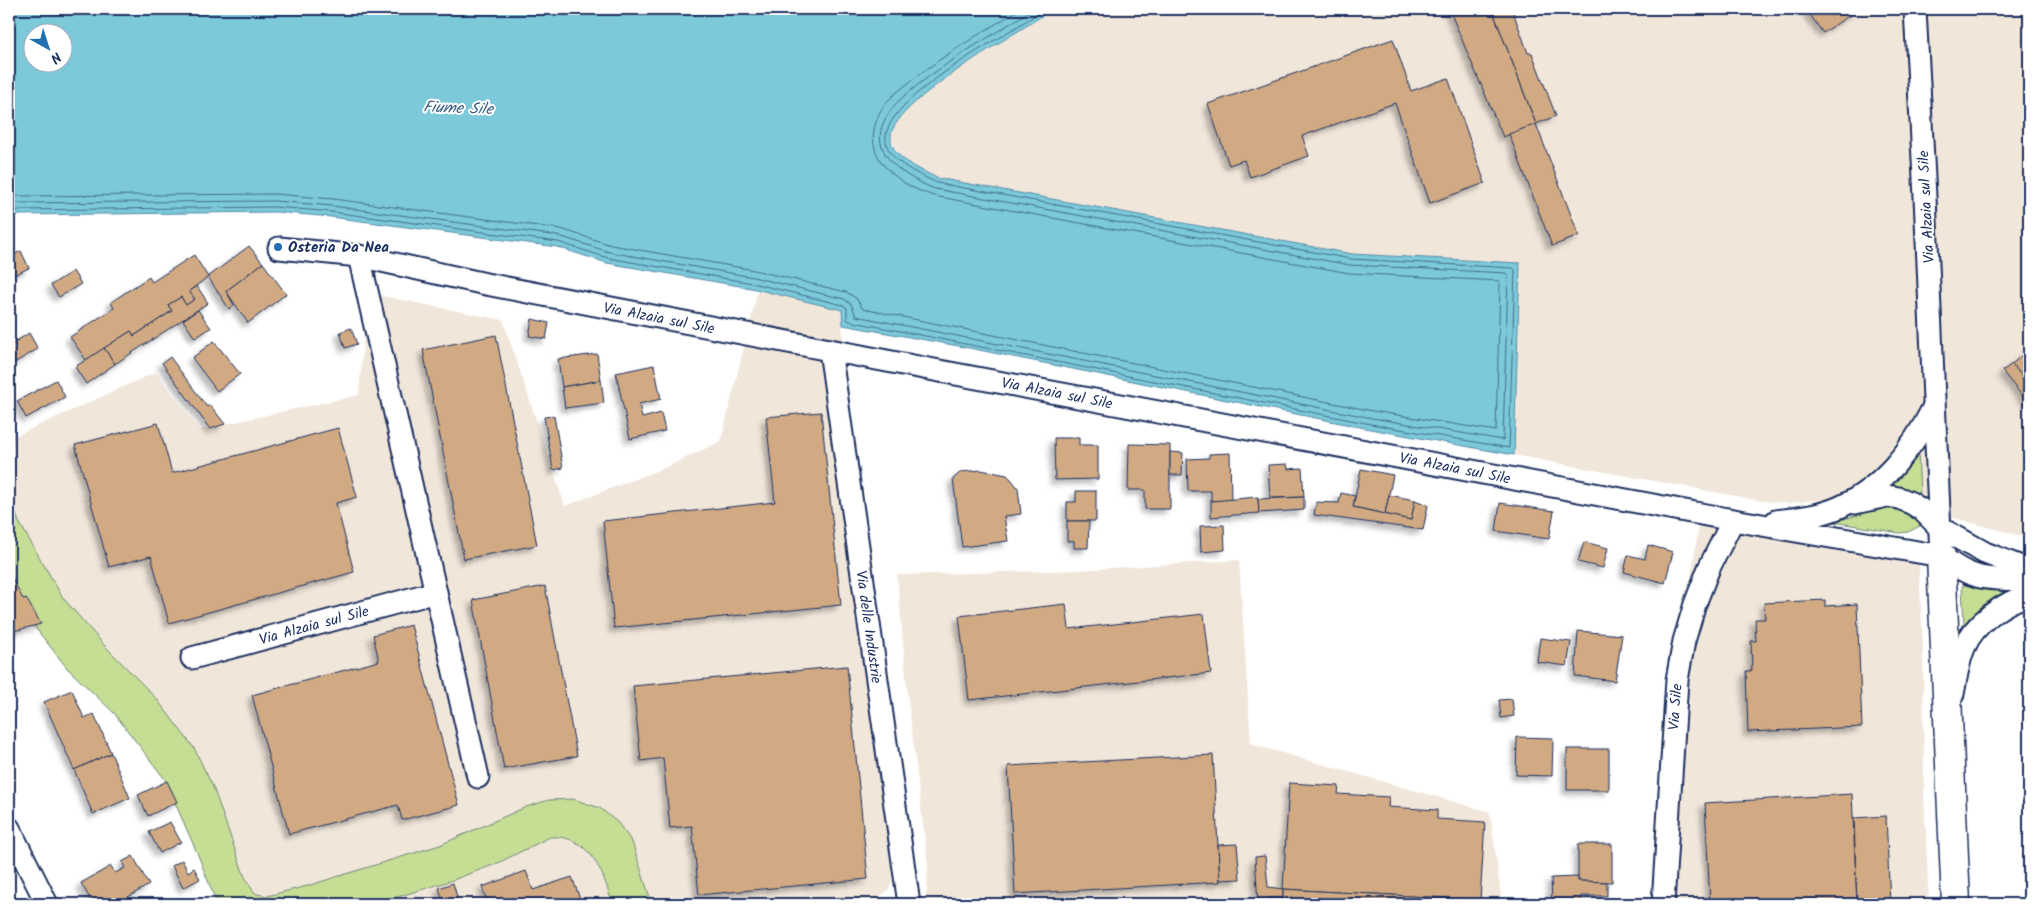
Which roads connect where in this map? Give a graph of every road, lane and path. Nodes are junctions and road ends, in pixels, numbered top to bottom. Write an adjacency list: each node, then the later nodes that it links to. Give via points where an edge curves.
1 (1915, 9): 5 (street, Via Alzaia sul Sile)
2 (279, 248): 3 (street, Via Alzaia sul Sile)
3 (359, 256): 4 (street, Via Alzaia sul Sile, via 486,284); 13 (street)
4 (830, 350): 7 (street, Via Alzaia sul Sile); 20 (street, Via delle Industrie)
5 (1935, 405): 6 (street, Via Alzaia sul Sile, via 1921,433 1905,454 1864,493); 9 (street, Via Alzaia sul Sile)
6 (1840, 507): 8 (street, Via Alzaia sul Sile, via 1814,516); 9 (street, via 1887,496 1899,498 1922,510)
7 (1733, 520): 8 (street, Via Alzaia sul Sile); 21 (street, Via Sile, via 1702,586 1680,661)
8 (1756, 524): 10 (street, Via Alzaia sul Sile)
9 (1940, 528): 10 (street, Via Alzaia sul Sile); 11 (street, via 1985,553)
10 (1941, 556): 12 (street, via 1959,570 1974,576); 16 (street)
11 (2029, 570)
12 (2029, 580)
13 (436, 592): 15 (street, Via Alzaia sul Sile); 17 (street)
14 (2029, 595): 16 (street, via 2000,609 1971,635 1964,648)
15 (192, 658)
16 (1948, 713): 22 (street)
17 (478, 777)
18 (9, 828): 19 (street)
19 (47, 904)
20 (909, 904)
21 (1663, 904)
22 (1956, 904)

